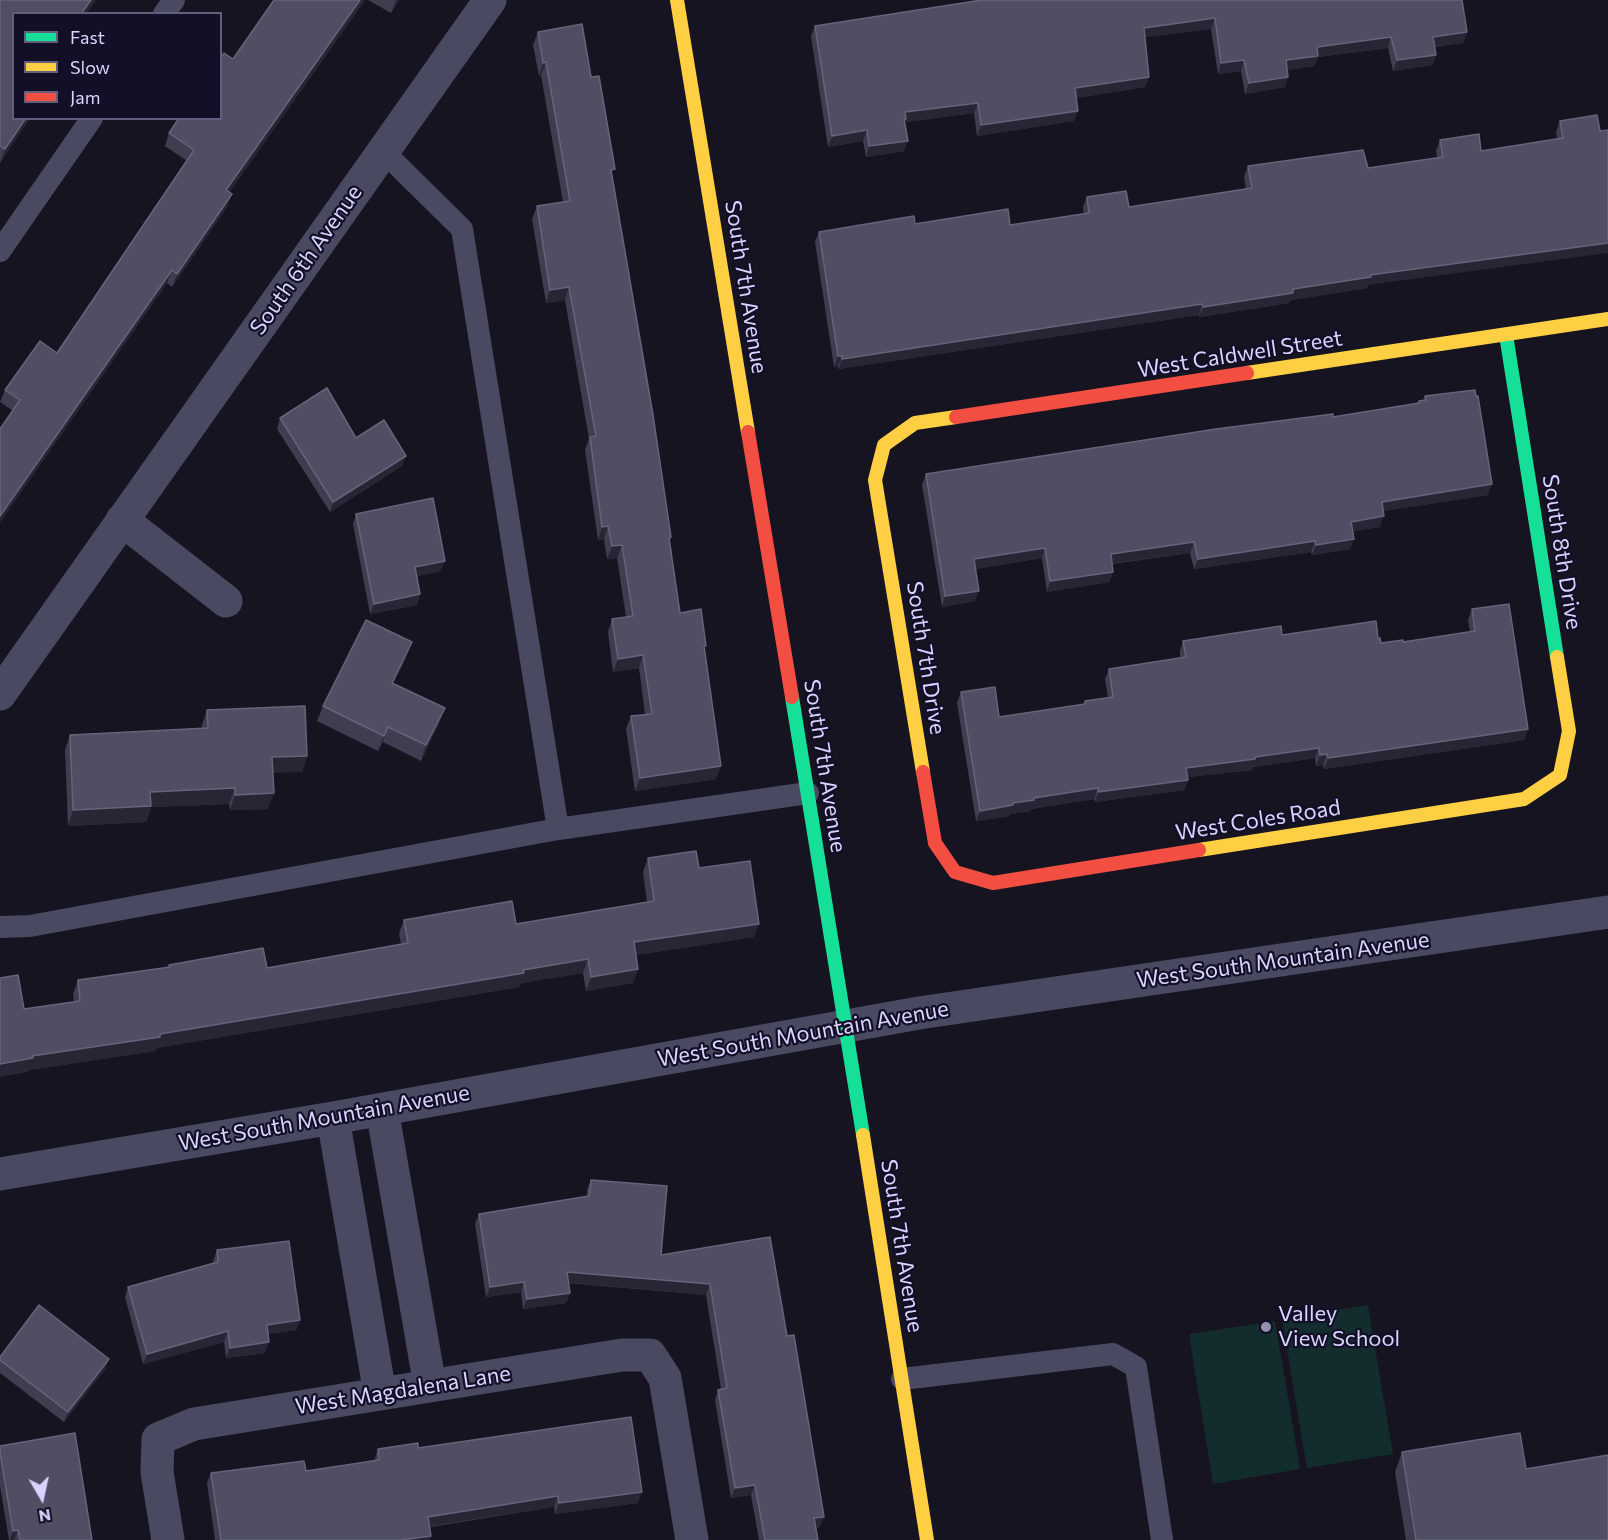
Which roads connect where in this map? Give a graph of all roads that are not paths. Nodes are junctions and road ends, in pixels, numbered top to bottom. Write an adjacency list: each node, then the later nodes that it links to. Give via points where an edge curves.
1 (490, 0): 4 (street, South 6th Avenue)
2 (677, 0): 13 (street, South 7th Avenue)
3 (91, 120): 5 (lane)
4 (383, 151): 9 (street, South 6th Avenue); 14 (lane, via 462,229)
5 (0, 251)
6 (1608, 319): 7 (street, West Caldwell Street)
7 (1506, 335): 8 (street, West Caldwell Street, via 915,423); 12 (street, South 8th Drive, via 1569,731)
8 (885, 445): 15 (street, South 7th Drive, via 875,480 935,843)
9 (122, 520): 10 (street); 11 (street, South 6th Avenue)
10 (226, 601)
11 (4, 678)
12 (1560, 775): 15 (street, West Coles Road, via 1524,799 1512,801 993,883)
13 (808, 793): 14 (lane); 18 (street, South 7th Avenue)
14 (558, 829): 17 (lane, via 30,926)
15 (956, 872)
16 (1608, 912): 18 (street, West South Mountain Avenue)
17 (0, 927)
18 (845, 1026): 19 (street, West South Mountain Avenue); 24 (street, South 7th Avenue)
19 (382, 1109): 20 (street, West South Mountain Avenue); 22 (street)
20 (333, 1118): 21 (street, West South Mountain Avenue); 23 (street)
21 (0, 1174)
22 (411, 1276): 23 (street); 25 (street)
23 (362, 1285): 26 (street)
24 (902, 1379): 29 (street, South 7th Avenue); 30 (lane, via 1113,1354 1136,1367)
25 (430, 1386): 26 (street, West Magdalena Lane); 28 (street, West Magdalena Lane, via 622,1355 650,1355 665,1378)
26 (380, 1394): 27 (street, West Magdalena Lane, via 194,1424 158,1439 157,1472)
27 (168, 1540)
28 (692, 1540)
29 (927, 1540)
30 (1162, 1540)

